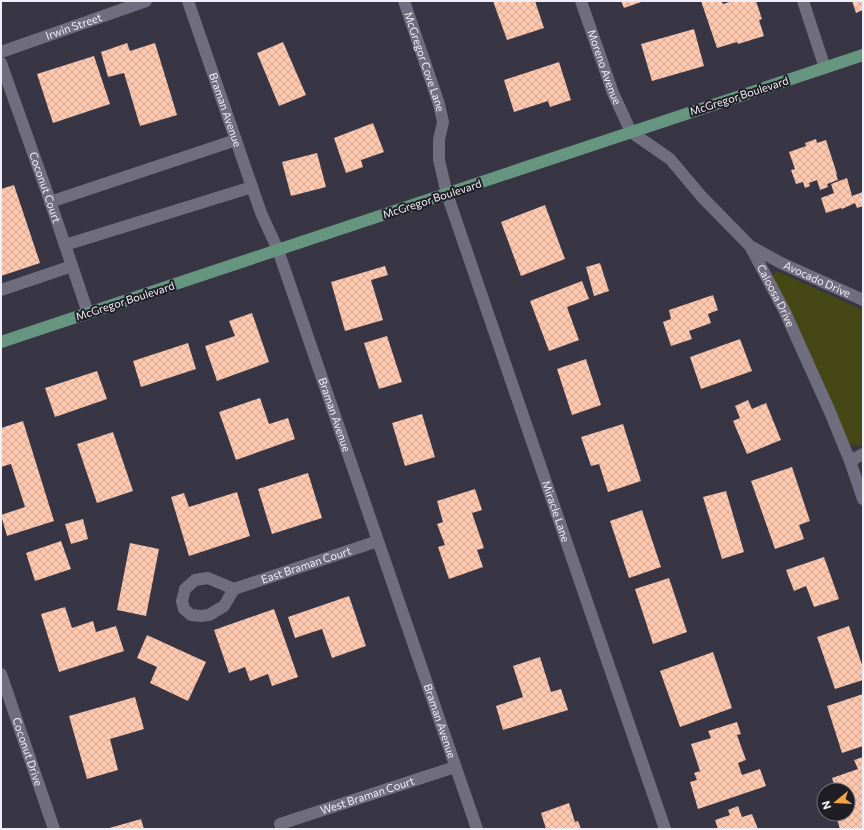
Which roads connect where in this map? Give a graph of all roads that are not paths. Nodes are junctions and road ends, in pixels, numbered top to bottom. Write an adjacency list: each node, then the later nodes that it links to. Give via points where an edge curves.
1 (146, 1): 6 (street, Irwin Street)
2 (188, 1): 11 (street, Braman Avenue)
3 (404, 1): 13 (street, McGregor Cove Lane, via 439,104 443,122 439,140 439,160)
4 (581, 1): 10 (street, Moreno Avenue, via 613,94)
5 (803, 1): 9 (street)
6 (1, 52)
7 (863, 55): 9 (main road, McGregor Boulevard)
8 (1, 63): 14 (street, Coconut Court)
9 (825, 68): 10 (main road, McGregor Boulevard)
10 (631, 132): 13 (main road, McGregor Boulevard); 16 (street, Caloosa Drive, via 670,159 702,197)
11 (236, 140): 12 (street, Braman Avenue); 14 (street)
12 (252, 187): 15 (street); 17 (street, Braman Avenue)
13 (447, 194): 17 (main road, McGregor Boulevard); 33 (street, Miracle Lane)
14 (50, 202): 15 (street, Coconut Court)
15 (65, 245): 18 (street, Coconut Court)
16 (750, 246): 20 (street, Avocado Drive); 24 (street, Caloosa Drive, via 784,312)
17 (278, 250): 21 (main road, McGregor Boulevard); 26 (street, Braman Avenue)
18 (72, 266): 19 (street); 21 (street, Coconut Court)
19 (1, 290)
20 (863, 300)
21 (88, 313): 22 (main road, McGregor Boulevard)
22 (1, 342)
23 (863, 454): 24 (street)
24 (850, 461): 25 (street, Caloosa Drive)
25 (863, 499)
26 (378, 541): 27 (street, East Braman Court); 29 (street, Braman Avenue)
27 (234, 589)
28 (1, 674): 31 (street, Coconut Drive)
29 (455, 767): 30 (street, West Braman Court); 32 (street, Braman Avenue)
30 (280, 824)
31 (54, 829)
32 (477, 829)
33 (665, 829)

